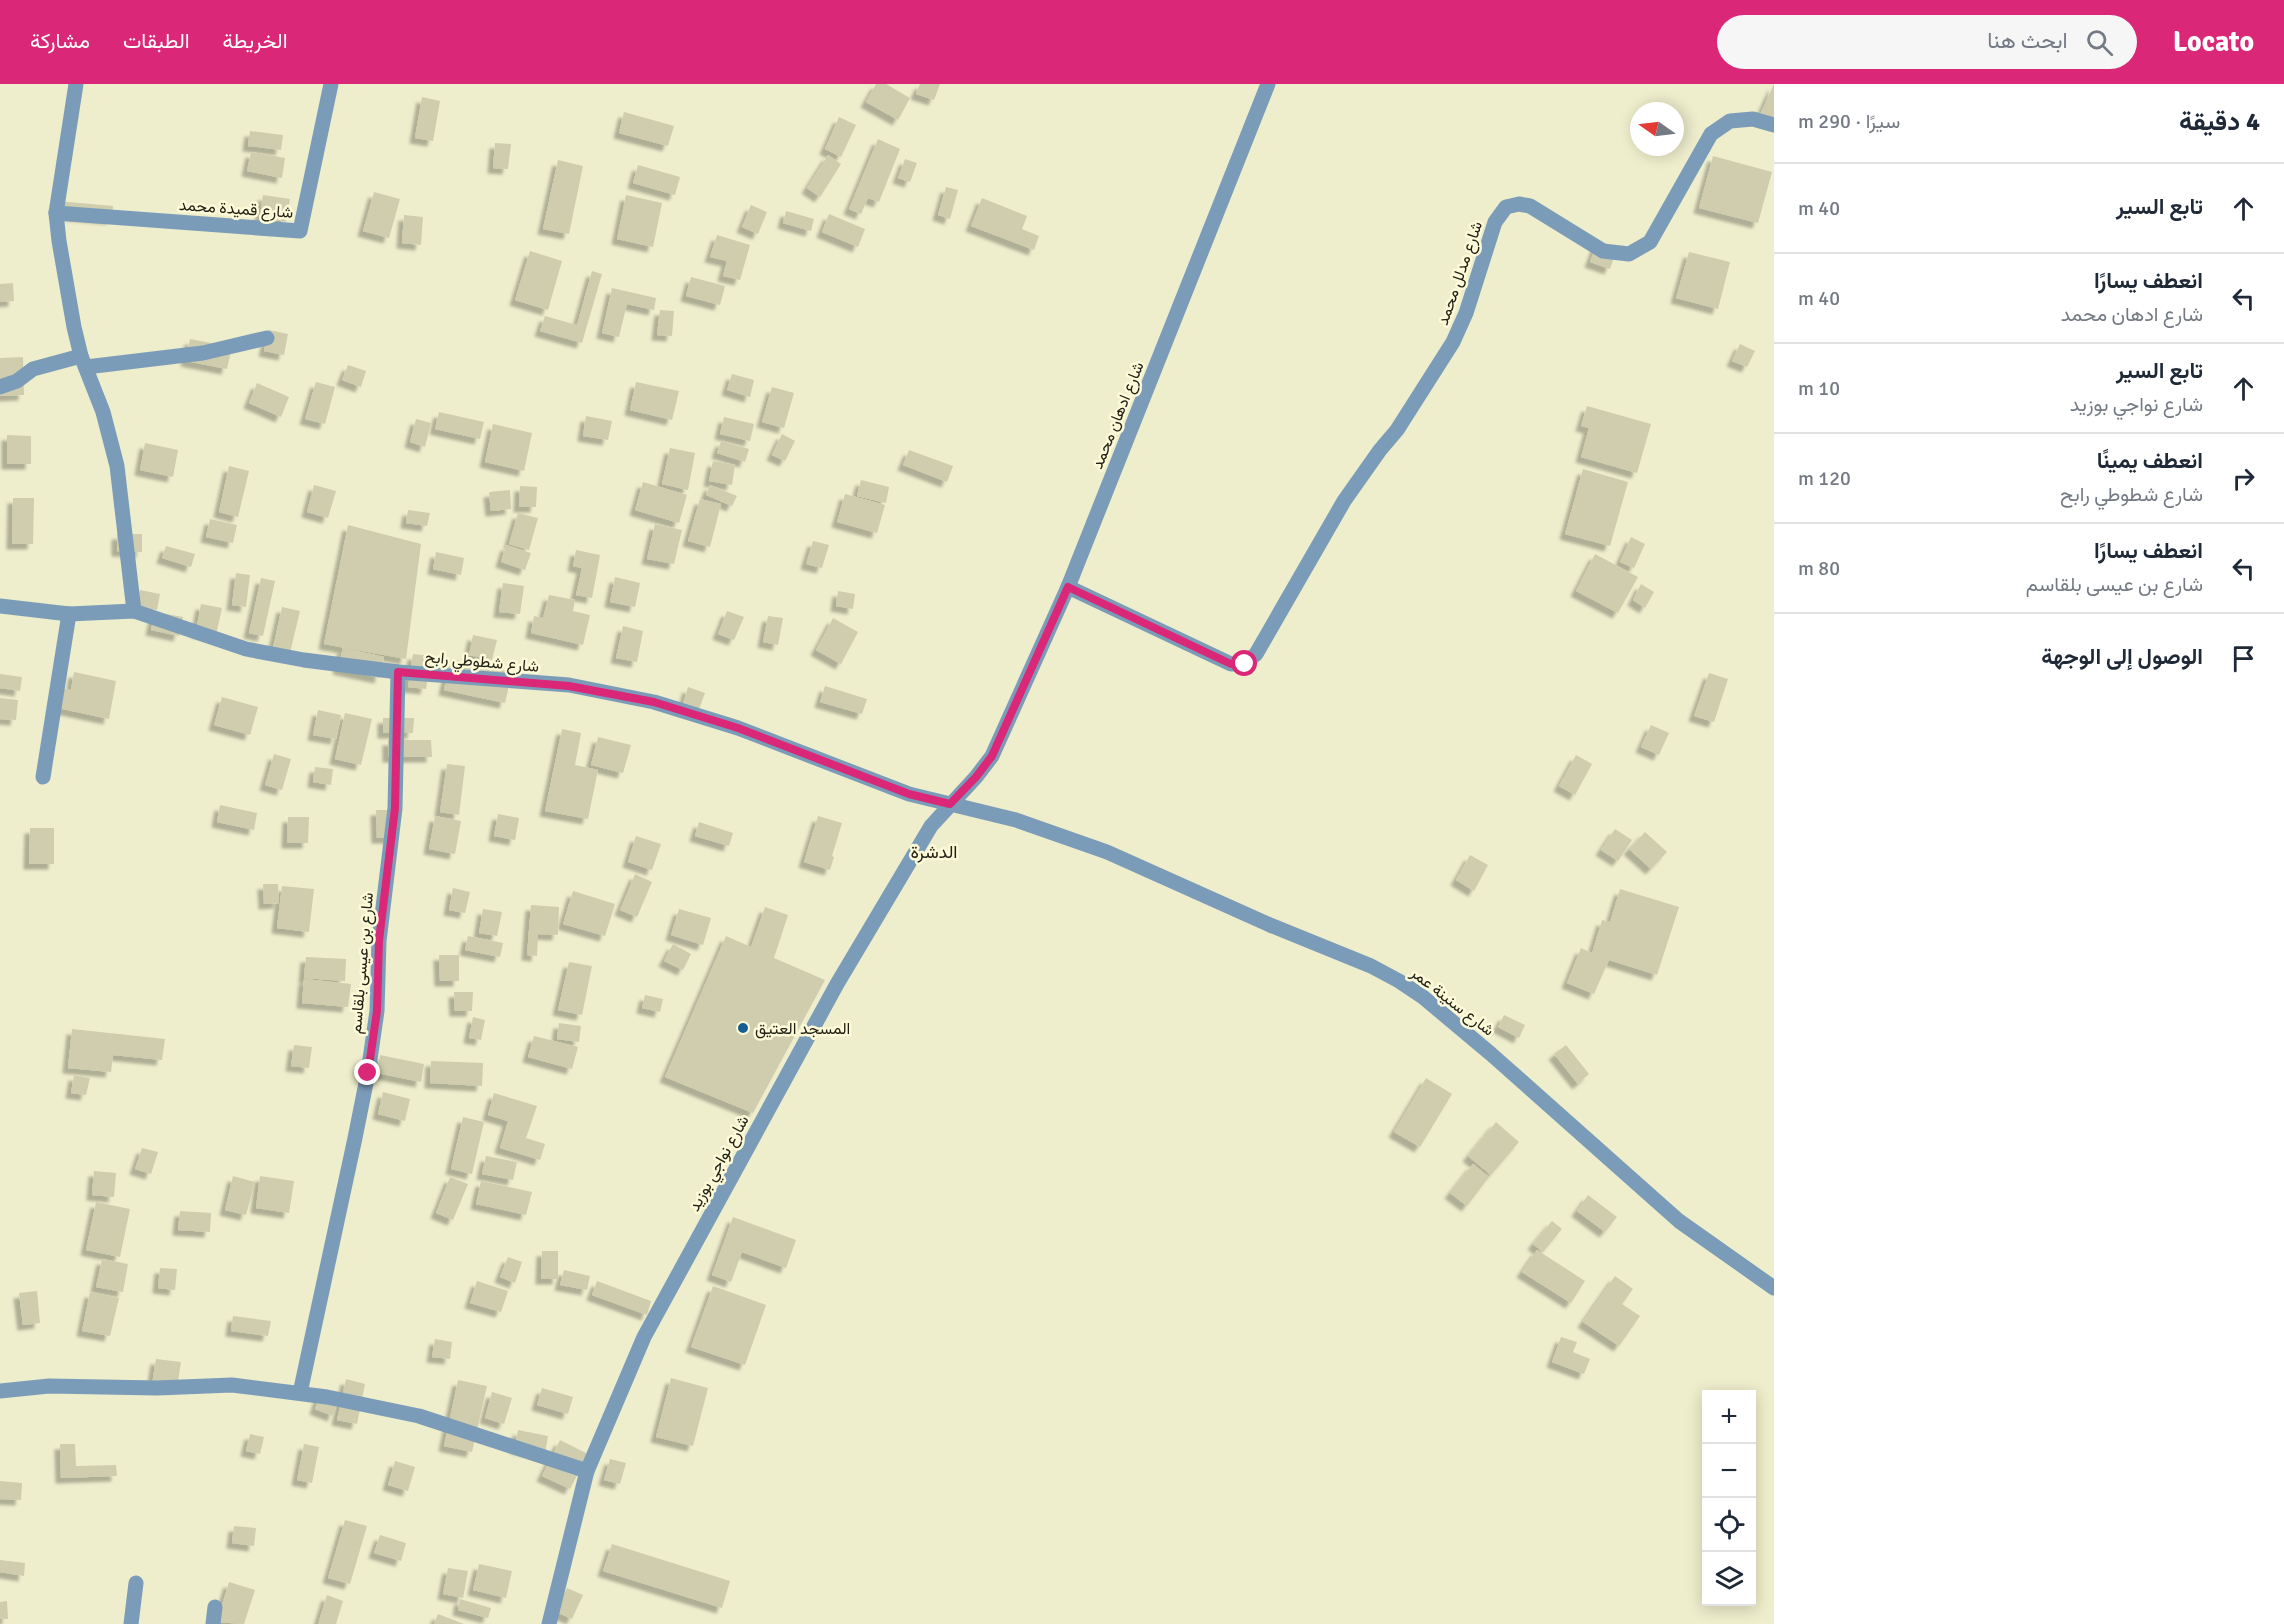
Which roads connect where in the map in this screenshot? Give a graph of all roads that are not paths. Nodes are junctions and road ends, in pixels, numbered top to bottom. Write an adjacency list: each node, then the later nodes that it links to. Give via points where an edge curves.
1 (75, 84): 5 (street)
2 (331, 84): 5 (street, شارع قميدة محمد, via 300,231)
3 (1268, 84): 9 (street, شارع ادهان محمد)
4 (1774, 125): 9 (street, شارع مدلل محمد, via 1753,119 1731,121 1711,134 1650,242 1629,254 1604,251 1530,206 1506,207 1495,222 1453,342 1397,430 1344,501 1256,654 1245,664 1231,664)
5 (56, 213): 7 (street, via 65,286)
6 (267, 338): 7 (street, via 203,353)
7 (83, 362): 8 (street, via 33,369); 11 (street, via 103,412 117,466)
8 (0, 387)
9 (1068, 587): 14 (street, شارع ادهان محمد)
10 (0, 606): 12 (street, شارع شطوطي رابح)
11 (134, 611): 12 (street, شارع شطوطي رابح); 13 (street, شارع شطوطي رابح, via 246,649)
12 (69, 614): 15 (street)
13 (398, 672): 16 (street, شارع شطوطي رابح, via 569,686 654,702 738,728 909,794); 19 (street, شارع بن عيسى بلقاسم, via 395,808 379,941 377,1011 355,1138)
14 (992, 756): 16 (street, شارع نواجي بوزيد)
15 (43, 777)
16 (950, 804): 17 (street, شارع سنينة عمر, via 1016,820 1107,852 1400,981 1491,1054 1679,1221); 20 (street, شارع نواجي بوزيد, via 931,826 837,984 644,1337)
17 (1774, 1288)
18 (0, 1391): 19 (street, via 49,1386 231,1385)
19 (300, 1393): 20 (street, via 419,1416)
20 (587, 1471): 25 (street, شارع نواجي بوزيد)
21 (136, 1583): 23 (street)
22 (215, 1607): 24 (street)
23 (131, 1624)
24 (213, 1624)
25 (549, 1624)

